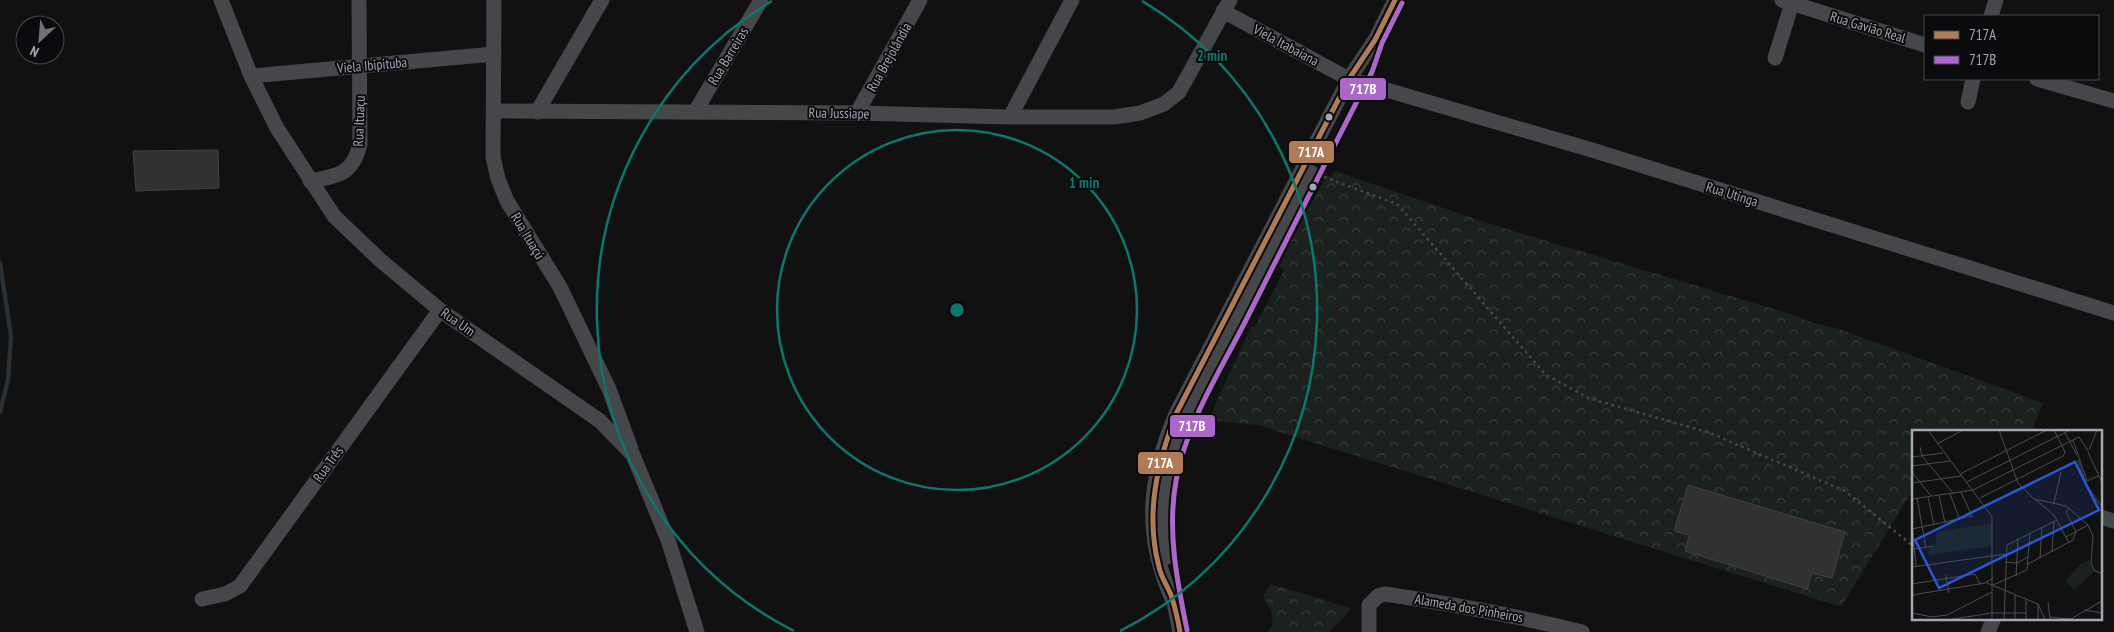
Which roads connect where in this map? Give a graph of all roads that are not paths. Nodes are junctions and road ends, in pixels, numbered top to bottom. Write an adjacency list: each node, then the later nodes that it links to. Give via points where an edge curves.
1 (221, 0): 17 (street, Rua Um)
2 (358, 0): 16 (street, Rua Ituaçu)
3 (494, 0): 14 (street, Rua Ituaçú)
4 (602, 0): 24 (street)
5 (760, 0): 25 (street, Rua Barreiras)
6 (920, 0): 26 (street, Rua Brejolândia)
7 (1072, 0): 27 (street)
8 (1395, 0): 18 (street, via 1375,40 1372,54)
9 (1996, 0): 12 (street)
10 (1789, 1): 13 (street, Rua Gavião Real); 15 (street)
11 (1226, 6): 18 (street, Viela Itabaiana); 27 (street, Rua Jussiape, via 1190,75 1179,92 1164,104 1140,114 1114,117)
12 (1991, 15)
13 (1924, 45)
14 (494, 54): 16 (street, Viela Ibipituba); 23 (street, Rua Ituaçú)
15 (1775, 58)
16 (360, 66): 17 (street, Viela Ibipituba); 28 (street, Rua Ituaçu, via 360,144 357,157 339,176)
17 (251, 76): 28 (street, Rua Um, via 276,128)
18 (1354, 80): 30 (street, Rua Utinga, via 1592,150); 35 (street, via 1176,450 1165,508 1165,539); 35 (street, via 1176,414 1163,446 1154,485 1153,527 1159,565)
19 (1974, 80): 22 (street)
20 (2040, 80): 21 (street)
21 (2114, 101)
22 (1968, 102)
23 (494, 111): 24 (street, Rua Jussiape); 31 (street, Rua Ituaçú, via 493,157 498,179 507,201 560,287)
24 (537, 112): 25 (street, Rua Jussiape)
25 (695, 112): 26 (street, Rua Jussiape)
26 (857, 113): 27 (street, Rua Jussiape)
27 (1010, 117)
28 (310, 181): 29 (street, Rua Um, via 334,216)
29 (440, 310): 32 (street, Rua Um); 34 (street, Rua Três, via 240,586 225,594)
30 (2114, 313)
31 (611, 397): 32 (street, via 606,408); 33 (street, Rua Ituaçú)
32 (588, 413): 33 (street, Rua Um)
33 (634, 456): 38 (street, Rua Um, via 668,540)
34 (202, 599)
35 (1173, 601): 39 (street)
36 (1993, 620): 42 (street)
37 (1531, 626): 40 (street, Alameda dos Pinheiros, via 1446,603 1385,594 1369,605); 41 (street, Alameda dos Pinheiros)
38 (697, 632)
39 (1180, 632)
40 (1369, 632)
41 (1582, 632)
42 (1988, 632)

